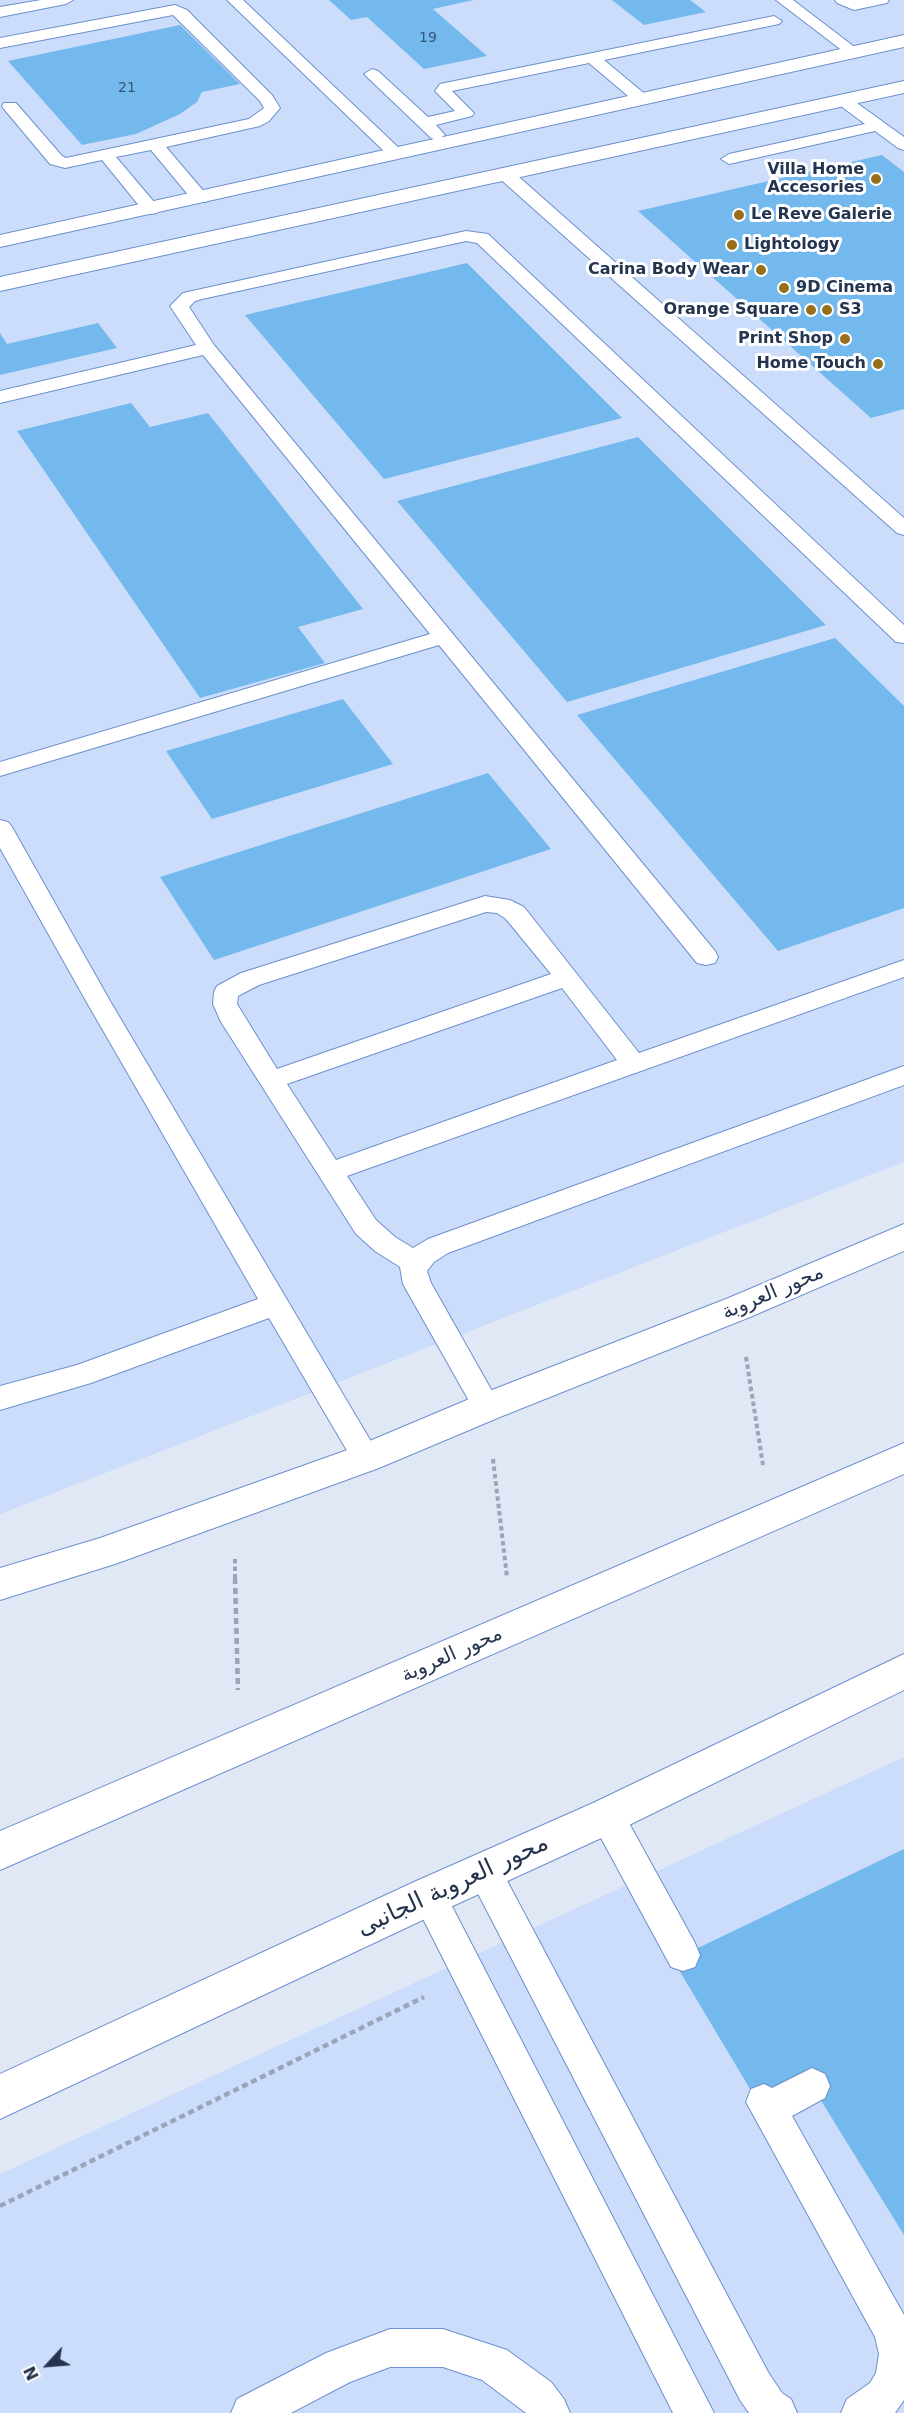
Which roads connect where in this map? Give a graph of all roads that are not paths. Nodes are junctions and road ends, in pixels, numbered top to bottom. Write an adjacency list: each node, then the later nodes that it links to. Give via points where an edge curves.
1 (66, 0): 6 (lane)
2 (234, 0): 22 (lane)
3 (783, 0): 10 (lane)
4 (842, 0): 5 (lane, via 854,5)
5 (882, 0)
6 (0, 12)
7 (774, 21): 11 (lane)
8 (904, 41): 10 (street)
9 (0, 43): 20 (lane, via 170,10 182,13 272,108 254,123)
10 (853, 52): 14 (street)
11 (592, 58): 14 (lane); 17 (lane, via 444,88 466,113)
12 (372, 74): 17 (lane)
13 (904, 87): 15 (street)
14 (640, 98): 19 (street)
15 (844, 101): 18 (lane); 25 (street)
16 (10, 106): 23 (lane, via 57,162)
17 (424, 123): 19 (lane)
18 (877, 126): 21 (lane); 24 (lane)
19 (444, 141): 22 (street)
20 (155, 144): 23 (lane); 26 (lane)
21 (904, 146)
22 (394, 153): 26 (street)
23 (106, 155): 27 (lane)
24 (729, 159)
25 (504, 173): 29 (street); 32 (lane)
26 (200, 198): 27 (street)
27 (151, 209): 28 (street)
28 (0, 241)
29 (0, 284)
30 (207, 348): 31 (lane); 33 (lane); 34 (lane, via 179,306 189,297 466,236 482,238)
31 (0, 397)
32 (904, 529)
33 (444, 637): 35 (lane); 37 (lane)
34 (904, 637)
35 (0, 769)
36 (0, 827): 46 (lane)
37 (706, 957)
38 (904, 968): 40 (lane)
39 (566, 978): 40 (lane); 42 (lane); 42 (lane, via 515,913 485,904 250,979 226,992 225,1004)
40 (633, 1064): 43 (lane)
41 (904, 1075): 45 (lane, via 438,1246)
42 (272, 1080): 43 (lane)
43 (330, 1172): 45 (lane, via 366,1227)
44 (904, 1238): 48 (street, محور العروبة)
45 (415, 1263): 48 (lane, via 417,1284)
46 (276, 1304): 47 (lane, via 81,1375); 49 (lane)
47 (0, 1398)
48 (487, 1407): 49 (street, محور العروبة)
49 (366, 1458): 51 (street, محور العروبة, via 233,1508)
50 (904, 1458): 54 (street, محور العروبة)
51 (0, 1584)
52 (904, 1671): 53 (street, محور العروبة الجانبى)
53 (607, 1815): 55 (street, محور العروبة الجانبى); 57 (lane)
54 (0, 1851)
55 (484, 1871): 56 (street, محور العروبة الجانبى); 63 (lane, via 754,2386)
56 (429, 1896): 59 (street, محور العروبة الجانبى); 62 (lane)
57 (683, 1955)
58 (812, 2086): 64 (lane, via 766,2105 892,2331 898,2354 895,2378 884,2397)
59 (0, 2097)
60 (251, 2413): 61 (lane, via 340,2367 390,2348 442,2348 493,2364 537,2396)
61 (550, 2413)
62 (694, 2413)
63 (777, 2413)
64 (861, 2413)

